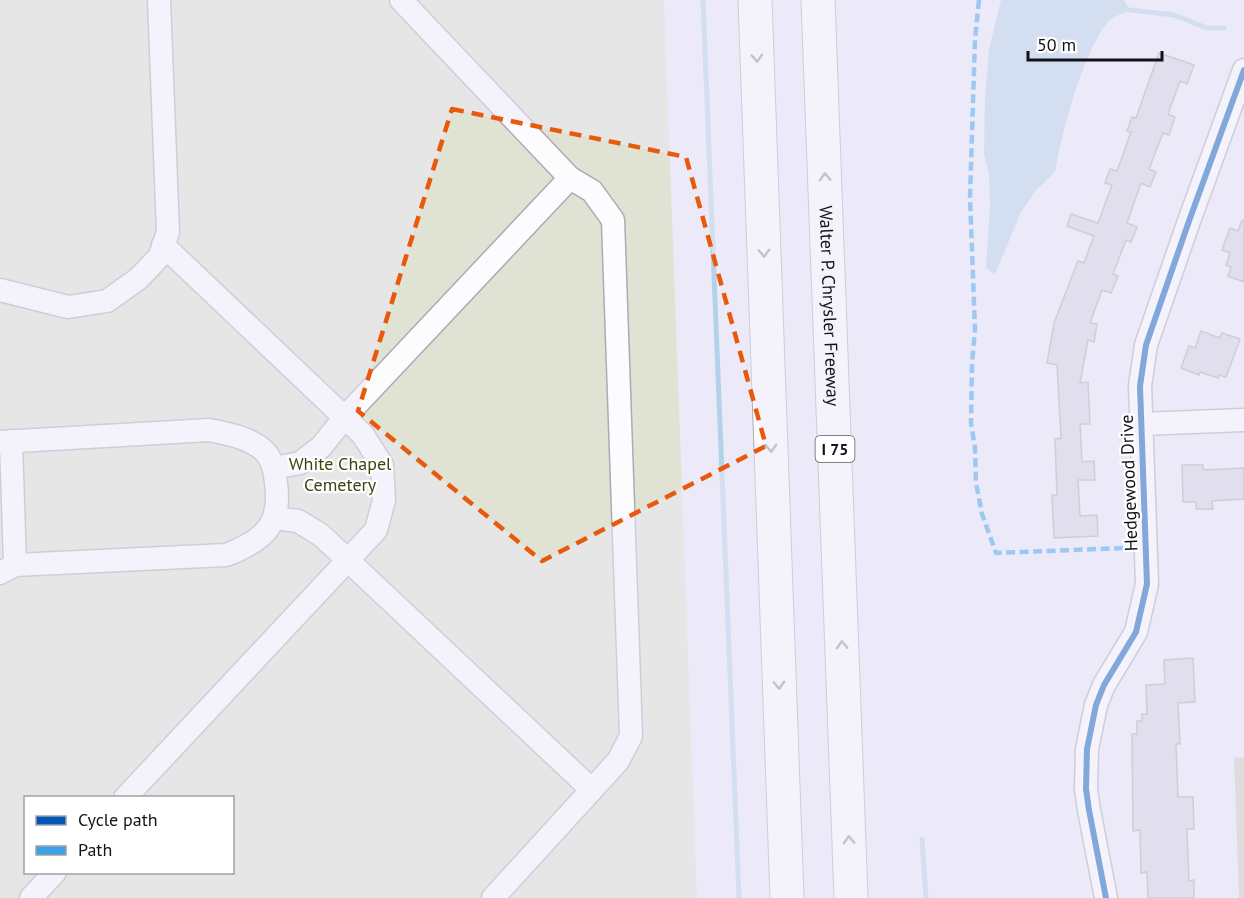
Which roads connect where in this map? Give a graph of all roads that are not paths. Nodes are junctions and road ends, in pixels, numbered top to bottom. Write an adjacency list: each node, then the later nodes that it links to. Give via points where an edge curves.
1 (159, 0): 7 (street, via 168,232)
2 (401, 0): 6 (street)
3 (755, 0): 22 (highway, one-way to 22)
4 (818, 0): 23 (highway, Walter P. Chrysler Freeway / I 75, one-way to 4)
5 (1244, 70): 11 (street, Hedgewood Drive, via 1146,345 1140,386)
6 (570, 178): 9 (street); 17 (street, via 592,191 613,220 614,232 631,736 618,761)
7 (163, 245): 8 (street, via 160,256 138,279 107,301 68,308); 9 (street)
8 (0, 290)
9 (344, 418): 13 (street, via 321,447 300,463); 15 (street, via 363,435 382,465 384,500 376,530)
10 (1244, 420): 11 (street)
11 (1141, 424): 24 (street, Hedgewood Drive, via 1147,584 1136,633 1096,705 1087,749 1086,789)
12 (6, 441): 13 (street, via 209,430 237,435 263,450); 16 (street)
13 (274, 468): 14 (street, via 278,494)
14 (275, 518): 15 (street, via 298,521 321,535); 16 (street, via 250,546 226,555)
15 (348, 560): 17 (street); 18 (street)
16 (8, 569)
17 (592, 790): 21 (street)
18 (127, 796)
19 (54, 874): 20 (street)
20 (32, 898)
21 (493, 898)
22 (787, 898)
23 (851, 898)
24 (1106, 898)

